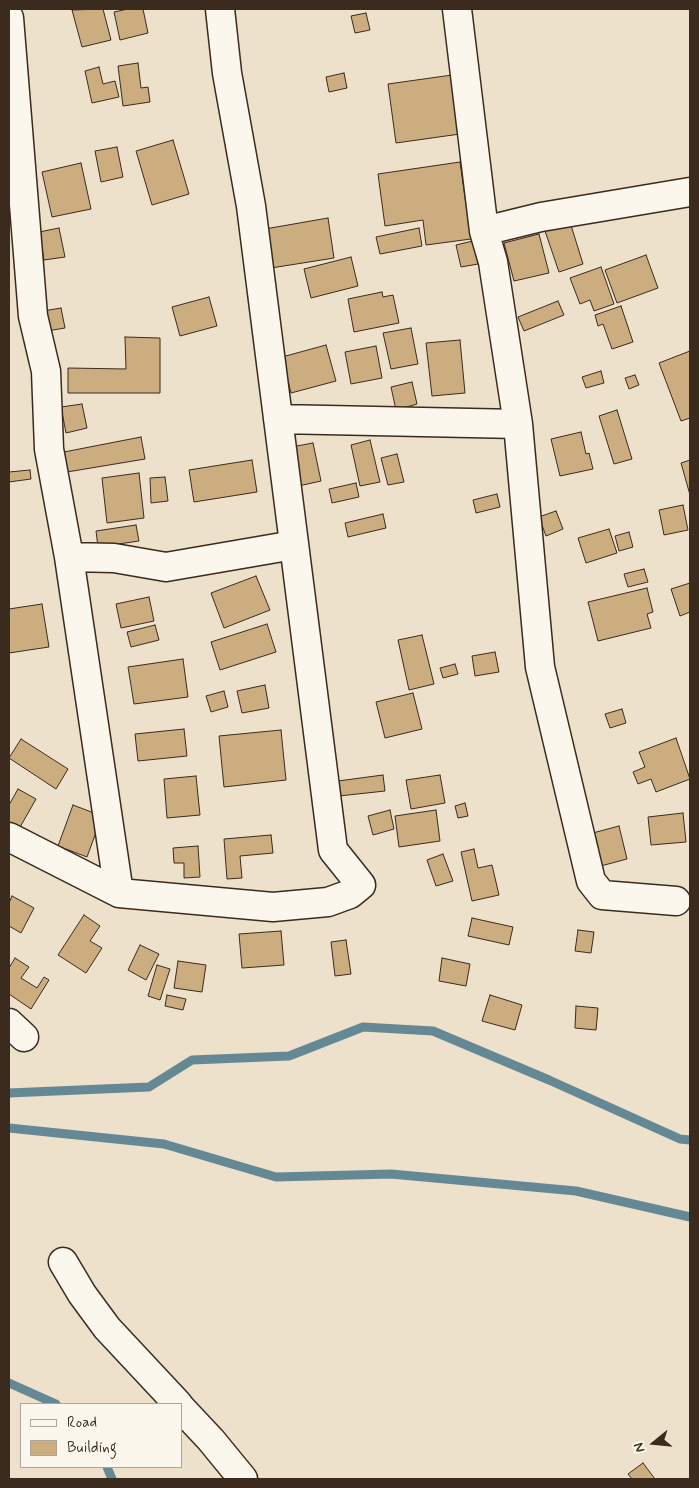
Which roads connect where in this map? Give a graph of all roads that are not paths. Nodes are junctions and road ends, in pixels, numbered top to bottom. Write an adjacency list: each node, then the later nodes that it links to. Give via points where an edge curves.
1 (220, 9): 6 (street)
2 (457, 9): 5 (street)
3 (9, 18): 9 (street, via 33,316 46,371 49,449)
4 (690, 192): 5 (street, via 541,217)
5 (484, 231): 7 (street, via 493,262)
6 (278, 419): 7 (street); 8 (street)
7 (518, 424): 12 (street, via 540,667 591,881 602,895)
8 (294, 545): 9 (street, via 166,567 114,558); 11 (street, via 333,850 361,885 350,894 328,902 273,907)
9 (69, 557): 11 (street)
10 (9, 837): 11 (street)
11 (119, 893)
12 (676, 901)
13 (63, 1262): 14 (street, via 107,1328)
14 (177, 1403)
15 (182, 1409): 16 (street)
16 (242, 1479)

